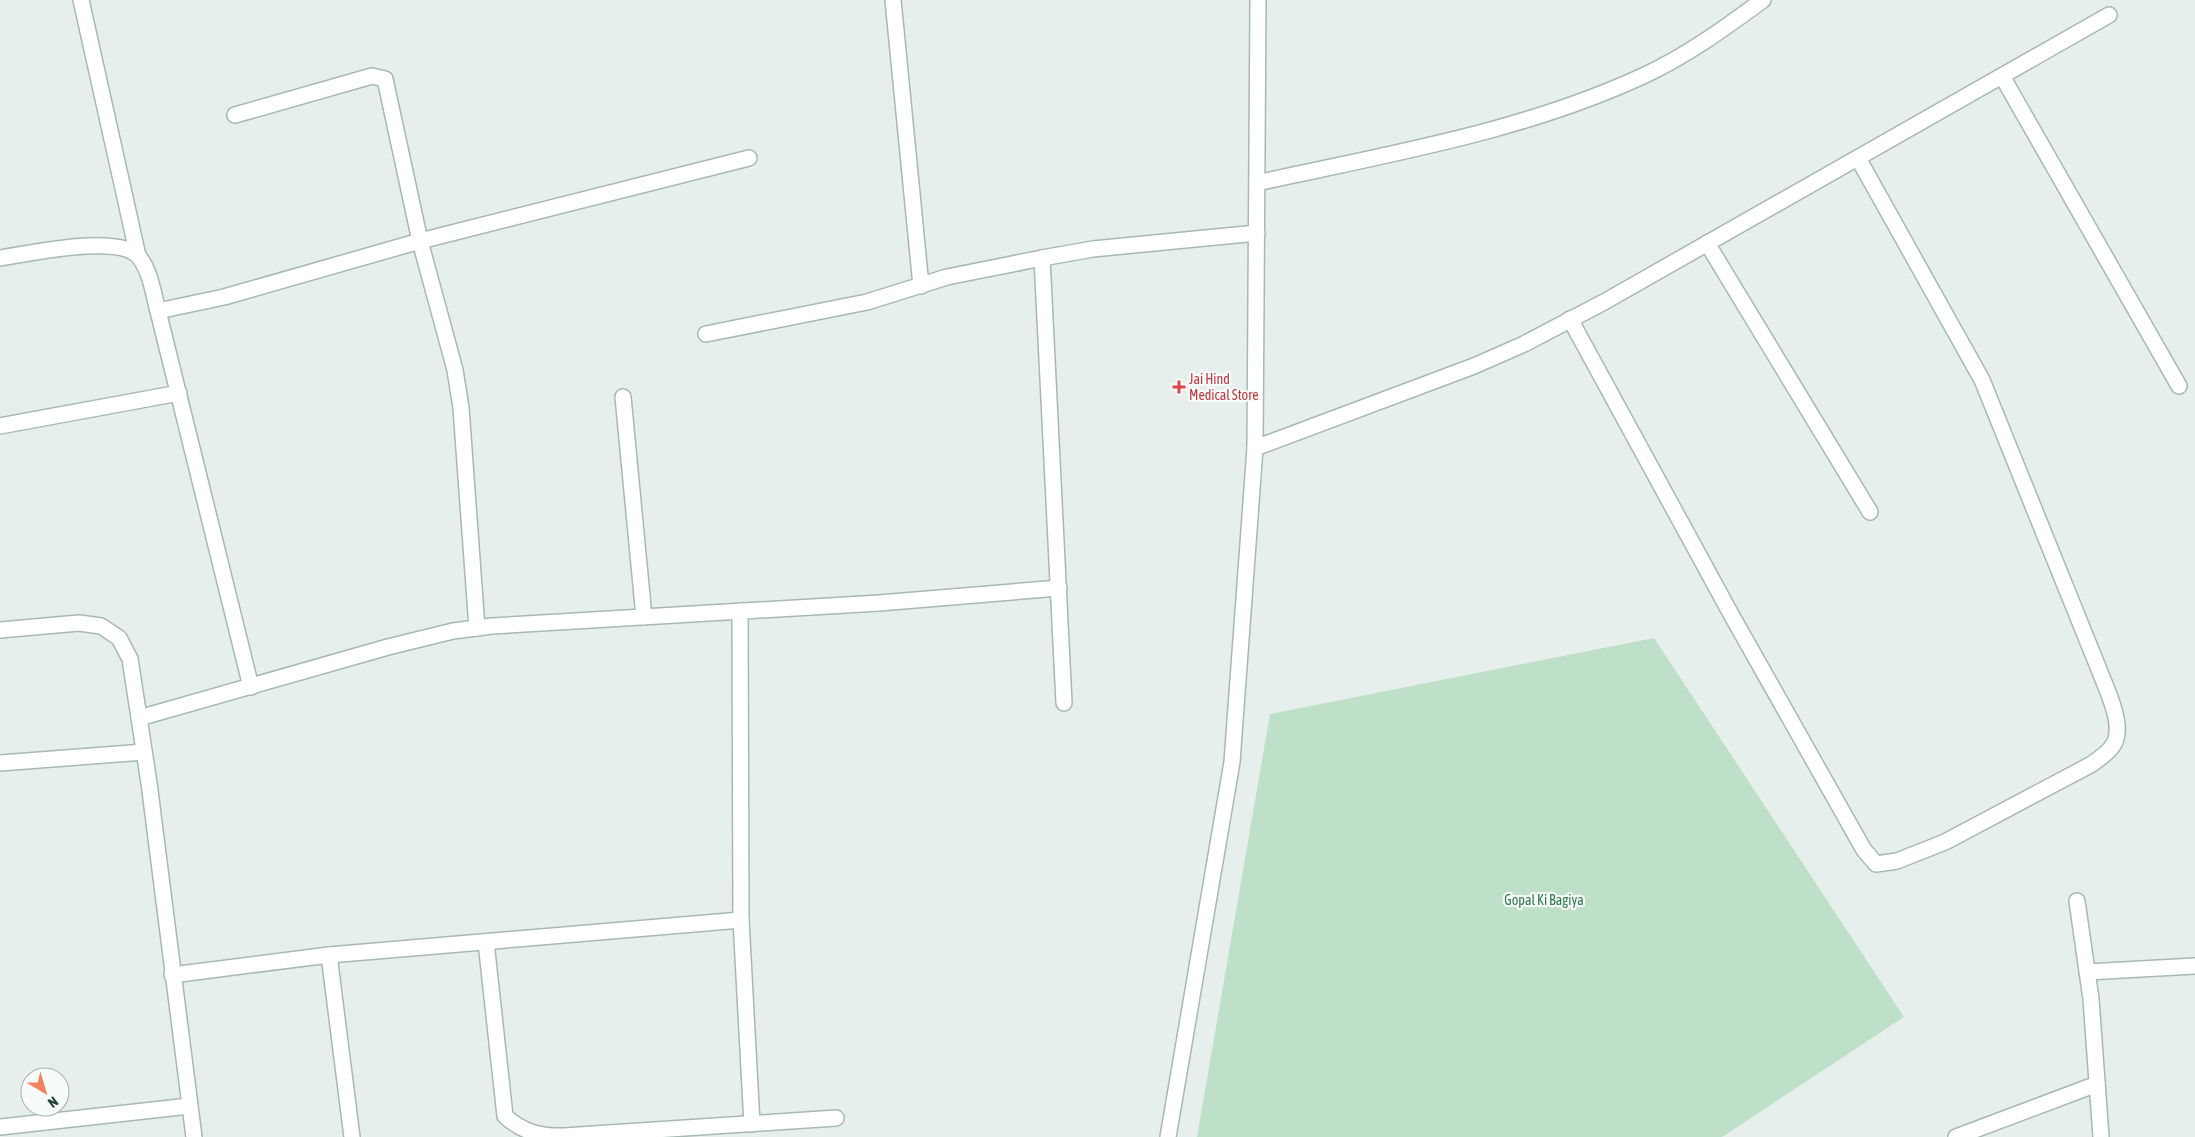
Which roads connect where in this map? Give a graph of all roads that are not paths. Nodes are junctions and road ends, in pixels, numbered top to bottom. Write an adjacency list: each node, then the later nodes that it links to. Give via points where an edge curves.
1 (82, 0): 14 (street)
2 (893, 0): 17 (street)
3 (1258, 0): 10 (street)
4 (1763, 0): 10 (street, via 1695,48 1646,75 1597,95 1492,130)
5 (2109, 16): 6 (street)
6 (2002, 76): 9 (street); 21 (street)
7 (235, 115): 12 (street, via 372,76 385,79)
8 (750, 158): 12 (street)
9 (1858, 158): 13 (street); 19 (street, via 1982,380 2098,668 2115,714 2116,739 2092,764 1945,842 1897,861 1876,864 1864,850 1736,625)
10 (1257, 183): 11 (street)
11 (1257, 233): 16 (street, via 1093,249); 25 (street)
12 (420, 241): 18 (street, via 224,297); 30 (street, via 455,370 461,408)
13 (1707, 243): 19 (street); 26 (street)
14 (138, 256): 15 (street, via 120,248 89,244); 18 (street, via 148,275)
15 (0, 258)
16 (1042, 258): 17 (street, via 947,277); 27 (street)
17 (920, 286): 20 (street, via 867,302)
18 (158, 311): 22 (street)
19 (1570, 319): 25 (street, via 1474,366)
20 (706, 334)
21 (2180, 386)
22 (178, 393): 24 (street); 32 (street)
23 (623, 397): 29 (street)
24 (0, 426)
25 (1256, 448): 51 (street, via 1232,762)
26 (1870, 512)
27 (1059, 588): 28 (street); 33 (street)
28 (740, 612): 29 (street); 38 (street)
29 (644, 617): 30 (street)
30 (477, 628): 32 (street, via 388,647)
31 (0, 630): 34 (street, via 79,623 101,626 118,638 130,659)
32 (251, 687): 34 (street)
33 (1064, 703)
34 (139, 718): 35 (street)
35 (144, 752): 36 (street); 43 (street)
36 (0, 763)
37 (2077, 901): 42 (street)
38 (741, 920): 39 (street); 47 (street)
39 (486, 942): 40 (street); 47 (street, via 505,1116 515,1126 543,1137)
40 (328, 955): 43 (street); 50 (street)
41 (2195, 966): 42 (street)
42 (2087, 972): 44 (street)
43 (172, 975): 45 (street)
44 (2097, 1084): 52 (street); 53 (street)
45 (189, 1106): 48 (street); 49 (street)
46 (836, 1118): 47 (street)
47 (752, 1124)
48 (0, 1127)
49 (194, 1137)
50 (352, 1137)
51 (1168, 1137)
52 (1956, 1137)
53 (2101, 1137)

